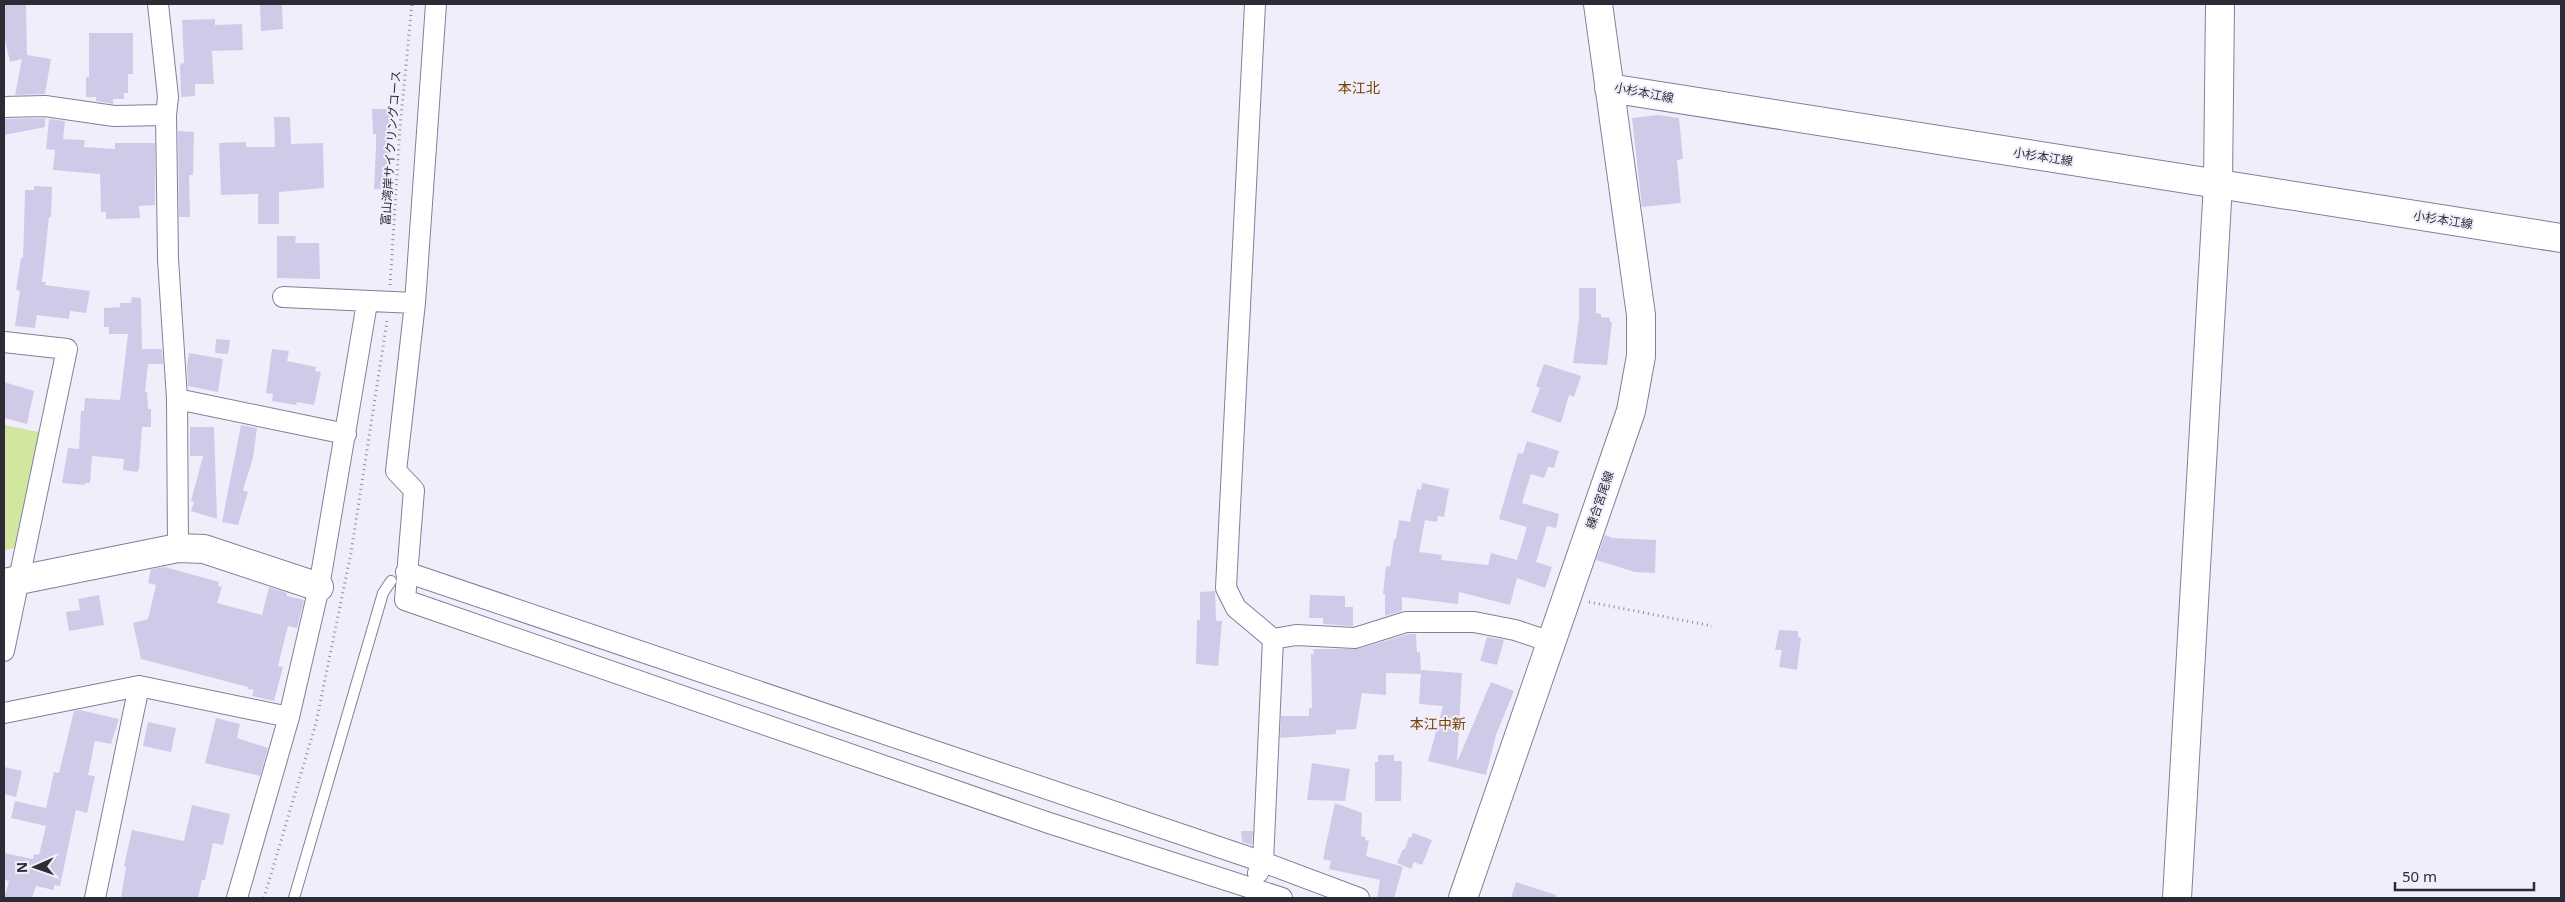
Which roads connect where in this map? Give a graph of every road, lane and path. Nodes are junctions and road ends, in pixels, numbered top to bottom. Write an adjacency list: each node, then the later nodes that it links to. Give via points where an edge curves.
1 (158, 4): 9 (street, via 168,96)
2 (412, 4): 12 (path, 富山湾岸サイクリングコース, via 400,127)
3 (436, 4): 15 (street)
4 (1255, 4): 25 (street, via 1226,588 1236,608)
5 (1598, 4): 7 (main road, 小杉本江線)
6 (2220, 4): 10 (main road)
7 (1609, 88): 10 (main road, 小杉本江線); 23 (main road, 練合宮尾線, via 1641,315 1641,356 1631,411)
8 (4, 107): 9 (street, via 44,106 114,116)
9 (166, 115): 17 (street, via 168,259)
10 (2218, 184): 11 (main road, 小杉本江線); 39 (main road)
11 (2561, 238)
12 (390, 293)
13 (284, 297): 14 (street)
14 (366, 302): 15 (street); 18 (street)
15 (415, 303): 20 (street, via 396,471 414,490)
16 (4, 342): 21 (street, via 67,349)
17 (177, 399): 18 (street); 19 (street)
18 (346, 434): 22 (street)
19 (178, 548): 21 (main road); 22 (main road, via 204,549)
20 (399, 577): 31 (street); 32 (street, via 405,600); 35 (lane, via 384,592)
21 (11, 582): 27 (street)
22 (319, 587): 30 (street)
23 (1567, 597): 24 (path); 26 (main road, 練合宮尾線)
24 (1712, 626)
25 (1273, 639): 26 (street, via 1296,635 1355,638 1406,622 1474,622 1515,630); 31 (street)
26 (1551, 642): 38 (main road, 練合宮尾線)
27 (4, 651)
28 (139, 686): 29 (street); 30 (street); 33 (street)
29 (4, 713)
30 (289, 717): 34 (street)
31 (1264, 862): 32 (street); 37 (street)
32 (1249, 892): 36 (street)
33 (95, 898)
34 (237, 898)
35 (294, 898)
36 (1282, 898)
37 (1360, 898)
38 (1463, 898)
39 (2177, 898)

